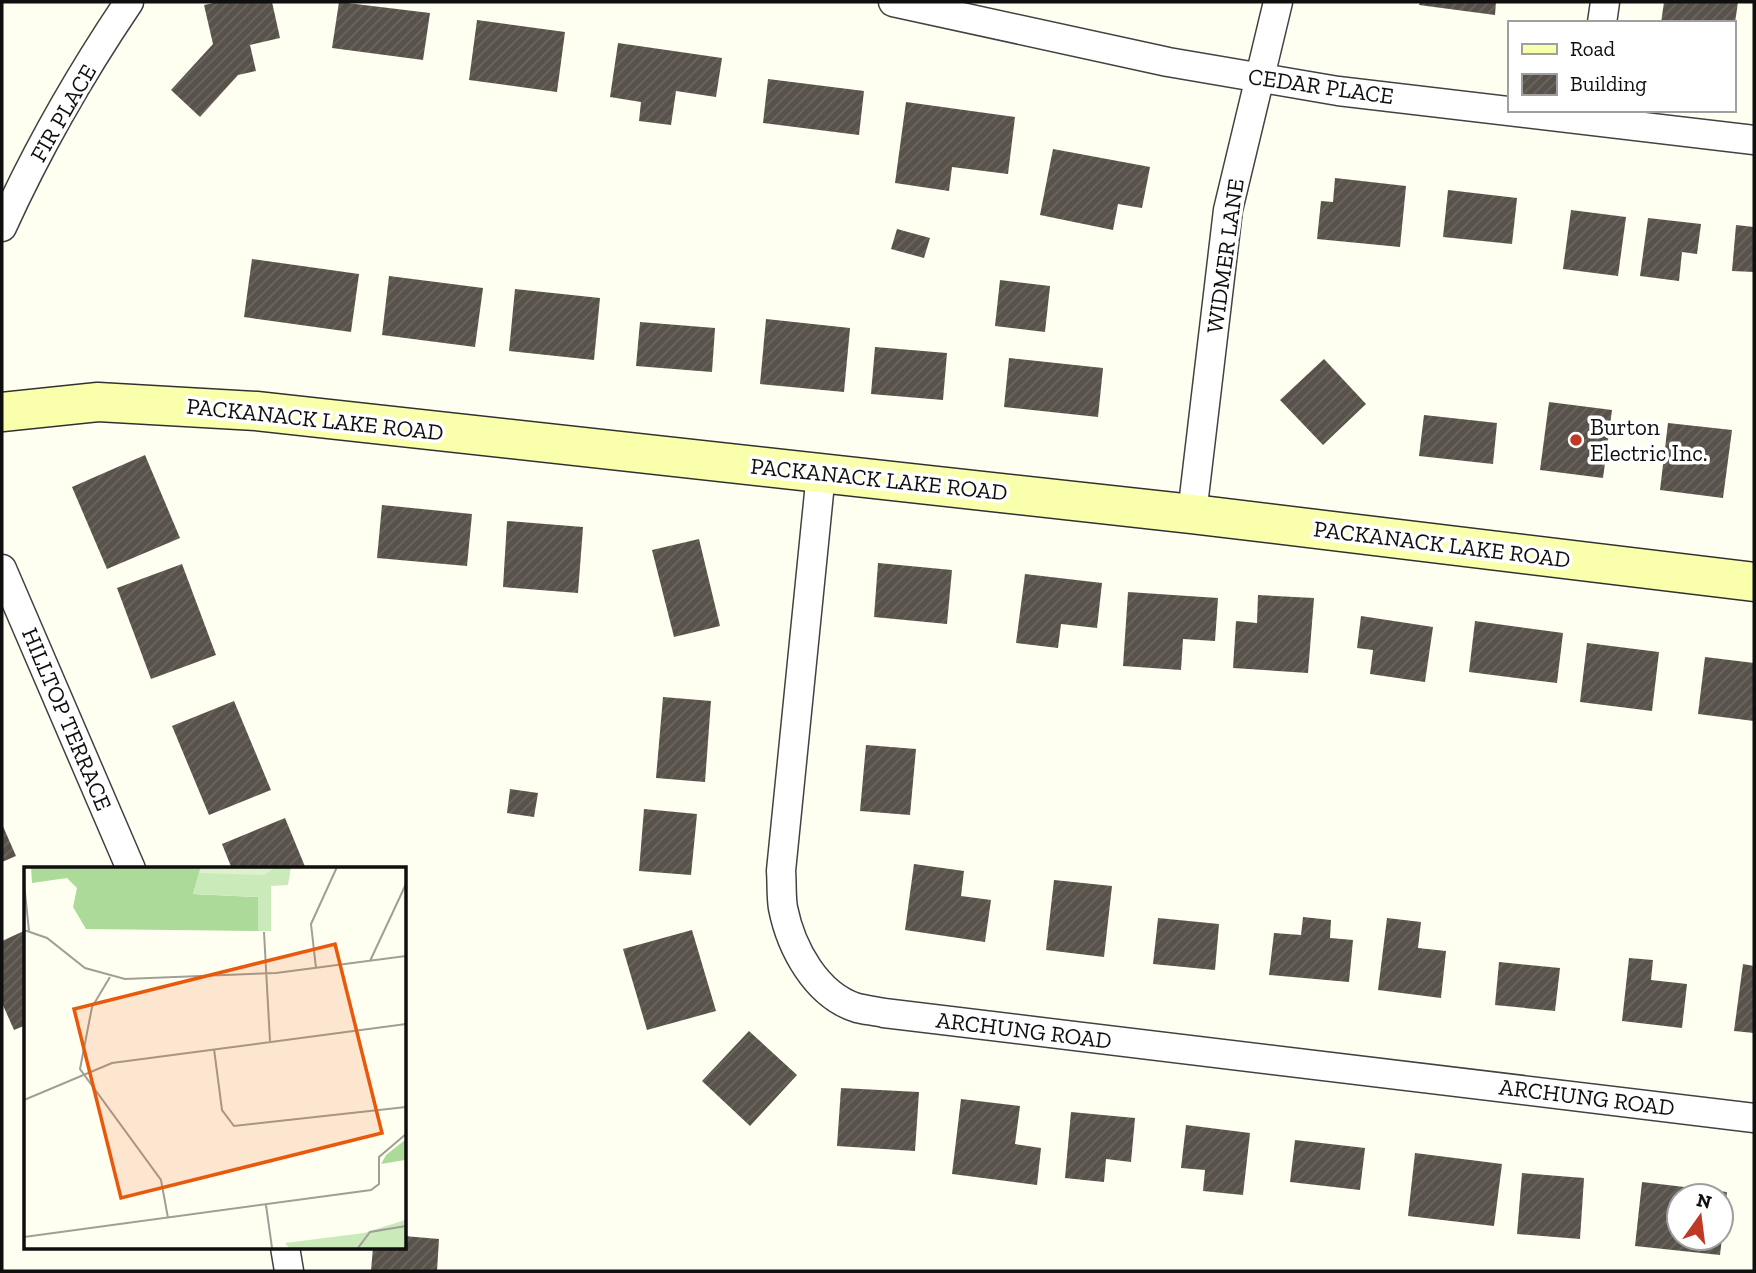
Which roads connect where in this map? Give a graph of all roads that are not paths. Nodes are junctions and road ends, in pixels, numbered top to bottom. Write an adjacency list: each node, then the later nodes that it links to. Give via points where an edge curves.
1 (129, 2): 11 (street, FIR PLACE, via 20,188)
2 (893, 2): 6 (street, CEDAR PLACE)
3 (1278, 2): 6 (street, WIDMER LANE)
4 (1605, 2): 5 (street)
5 (1602, 21)
6 (1258, 77): 7 (street, CEDAR PLACE, via 1338,91); 14 (street, WIDMER LANE, via 1228,210)
7 (1508, 107)
8 (1556, 112): 9 (street, CEDAR PLACE)
9 (1598, 116): 10 (street, CEDAR PLACE)
10 (1754, 140)
11 (2, 228)
12 (2, 412): 13 (street, PACKANACK LAKE ROAD, via 98,402 256,411)
13 (821, 473): 14 (street, PACKANACK LAKE ROAD); 18 (street, ARCHUNG ROAD, via 781,871 783,908 793,942 809,971 830,993 856,1007 884,1013)
14 (1192, 514): 16 (street, PACKANACK LAKE ROAD)
15 (2, 569): 17 (street, HILLTOP TERRACE)
16 (1754, 582)
17 (130, 867)
18 (1754, 1118)
19 (285, 1248): 20 (street)
20 (289, 1271)

